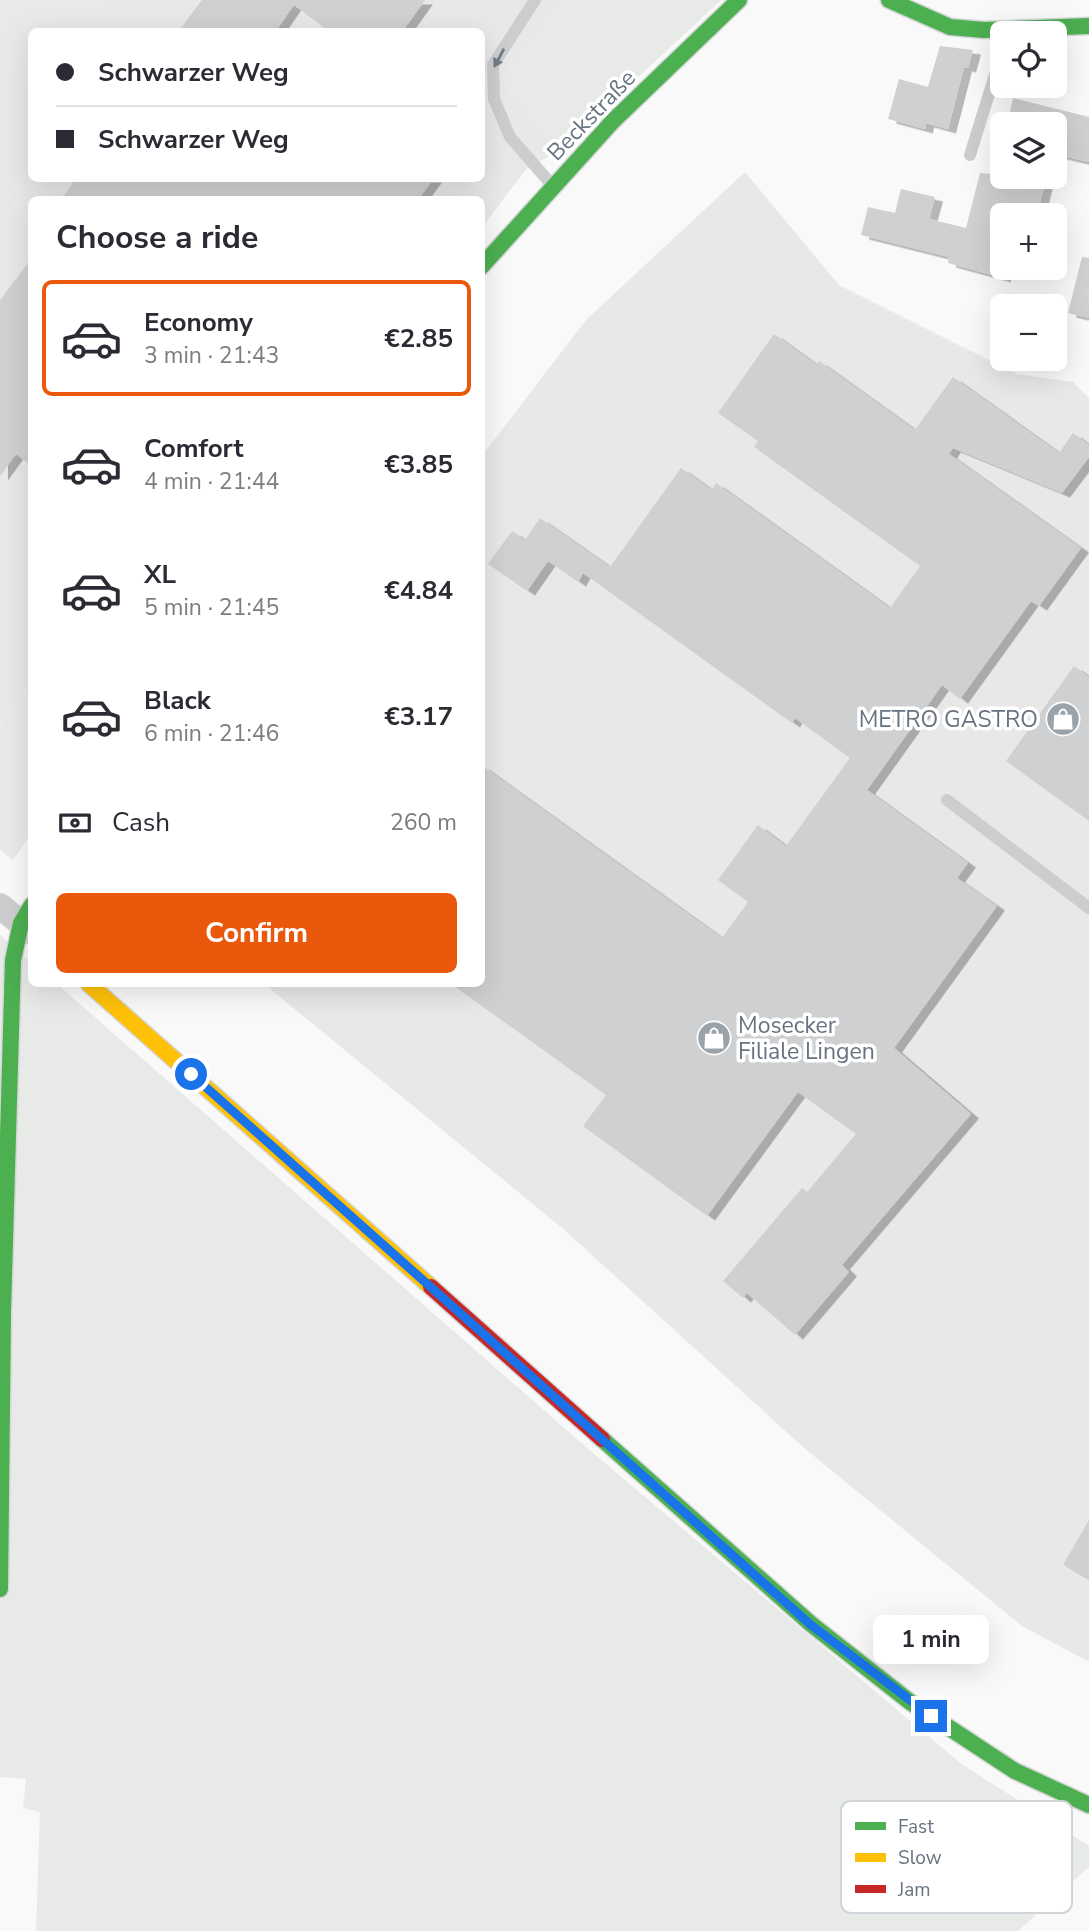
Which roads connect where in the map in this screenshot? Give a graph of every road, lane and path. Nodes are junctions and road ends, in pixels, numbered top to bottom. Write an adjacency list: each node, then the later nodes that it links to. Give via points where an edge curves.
1 (535, 0): 9 (lane, one-way to 9, via 493,65 494,99 510,137)
2 (739, 0): 9 (street, Beckstraße, via 613,121)
3 (889, 0): 6 (street, via 950,27)
4 (1089, 26): 5 (street)
5 (1067, 28)
6 (990, 30)
7 (990, 91): 8 (lane)
8 (970, 155)
9 (553, 187): 10 (street, Beckstraße)
10 (485, 263)
11 (947, 800): 13 (lane)
12 (0, 906): 14 (street)
13 (1089, 908)
14 (28, 920): 16 (street, via 13,960)
15 (92, 987): 17 (street, via 811,1625 910,1702 1015,1771)
16 (0, 1589)
17 (1089, 1805)

